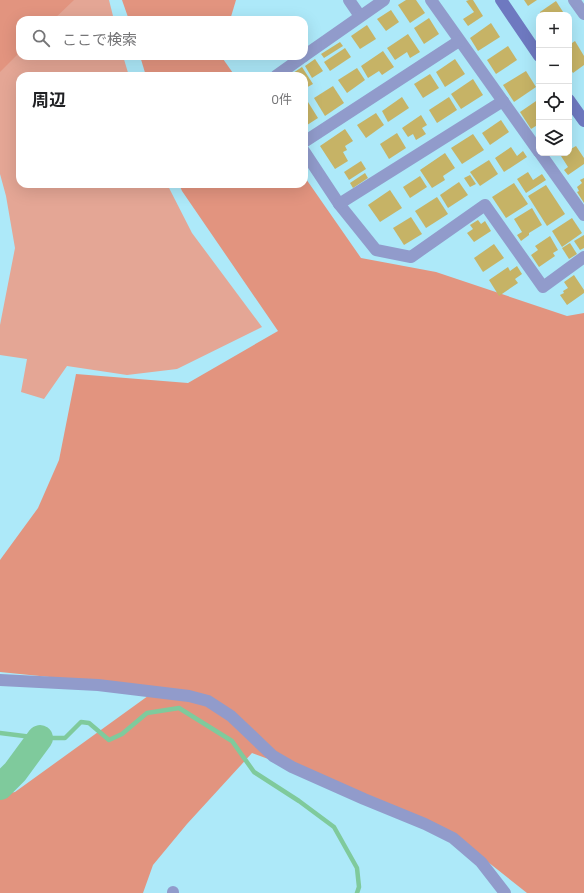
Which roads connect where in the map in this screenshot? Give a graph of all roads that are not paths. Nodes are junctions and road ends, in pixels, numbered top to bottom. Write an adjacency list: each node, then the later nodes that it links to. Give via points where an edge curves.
1 (349, 0): 7 (street)
2 (384, 0): 7 (street)
3 (431, 0): 8 (street)
4 (501, 0): 9 (street)
5 (574, 0): 6 (street)
6 (584, 14)
7 (360, 16): 10 (street)
8 (459, 41): 13 (street); 16 (street)
9 (536, 52)
10 (308, 53)
11 (298, 60): 12 (street)
12 (282, 72)
13 (503, 101): 17 (street); 20 (street)
14 (572, 104): 15 (street)
15 (584, 121)
16 (308, 139)
17 (536, 146)
18 (543, 156): 21 (street)
19 (308, 157): 20 (street)
20 (339, 204): 22 (street, via 376,250 411,257 485,205 543,287)
21 (584, 215)
22 (584, 257)
23 (0, 680): 24 (street, via 98,685 189,696 208,702 231,716 273,756 292,767 452,838 481,862)
24 (505, 893)

